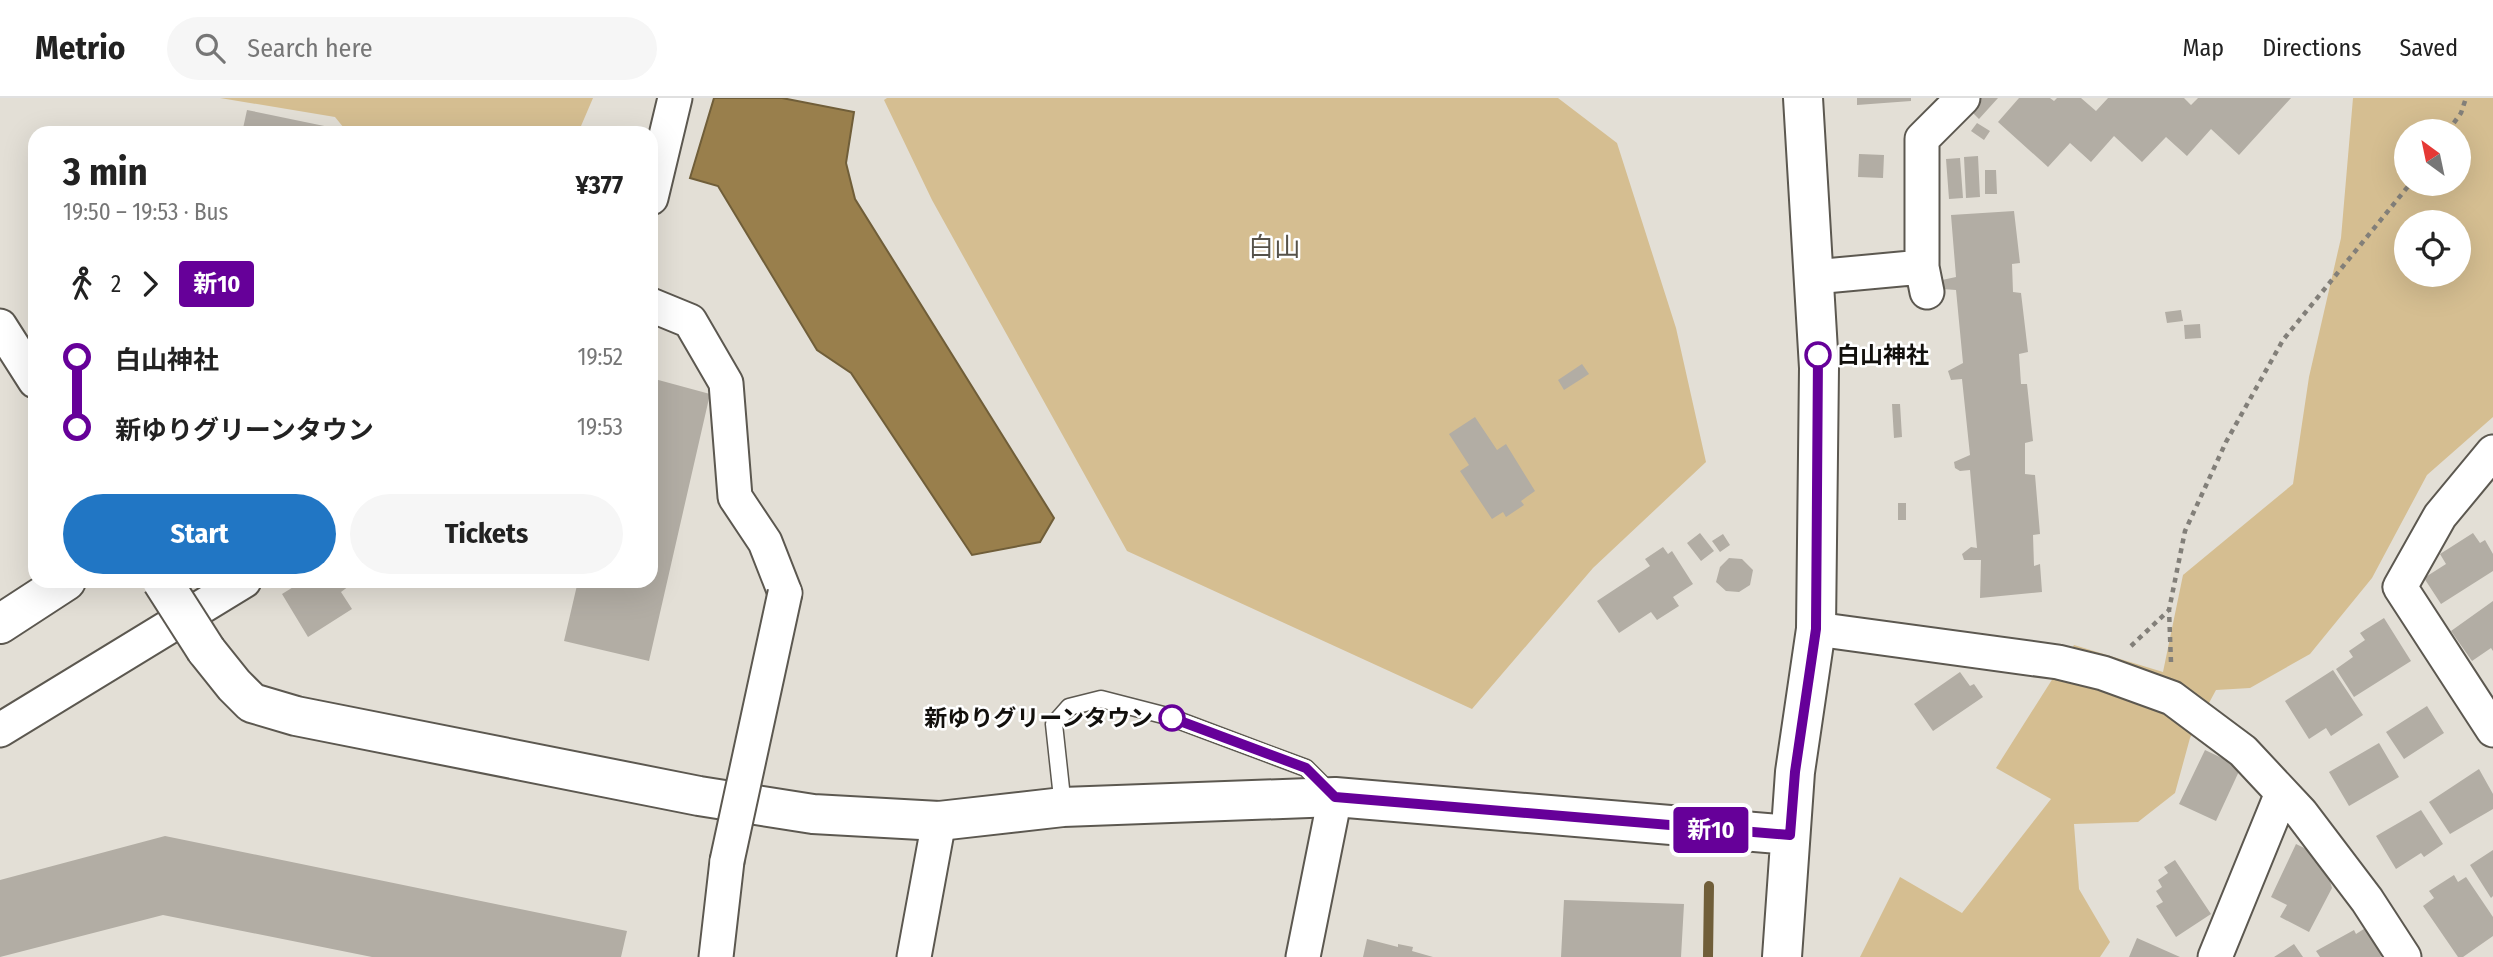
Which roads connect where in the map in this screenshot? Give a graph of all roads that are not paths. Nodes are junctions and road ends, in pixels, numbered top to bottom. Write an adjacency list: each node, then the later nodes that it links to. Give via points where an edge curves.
1 (675, 98): 4 (street)
2 (1802, 98): 5 (street)
3 (1963, 98): 5 (street, via 1922,139 1924,279)
4 (658, 169)
5 (1814, 277): 14 (street, via 1819,368)
6 (658, 308): 22 (street, bridge, via 690,321 726,383 735,497 765,542 785,593 727,861)
7 (0, 326): 8 (street)
8 (28, 370)
9 (2493, 452): 15 (street, via 2440,516 2400,587)
10 (55, 588): 13 (street)
11 (166, 588): 20 (street, bridge, via 206,650 252,703 296,716 699,796 813,814)
12 (233, 588): 16 (street)
13 (0, 624)
14 (1816, 629): 17 (street, via 2059,662 2103,673 2172,698 2243,751); 21 (street)
15 (2492, 726)
16 (0, 730)
17 (2282, 793): 26 (street); 27 (street, via 2367,900)
18 (1335, 797): 19 (street); 19 (lane, via 1306,768 1167,716 1101,699 1069,707 1054,724); 21 (street); 24 (street)
19 (1063, 807): 20 (street)
20 (939, 821): 23 (street)
21 (1790, 835): 25 (street)
22 (716, 957)
23 (914, 957)
24 (1304, 957)
25 (1782, 957)
26 (2215, 957)
27 (2404, 957)

